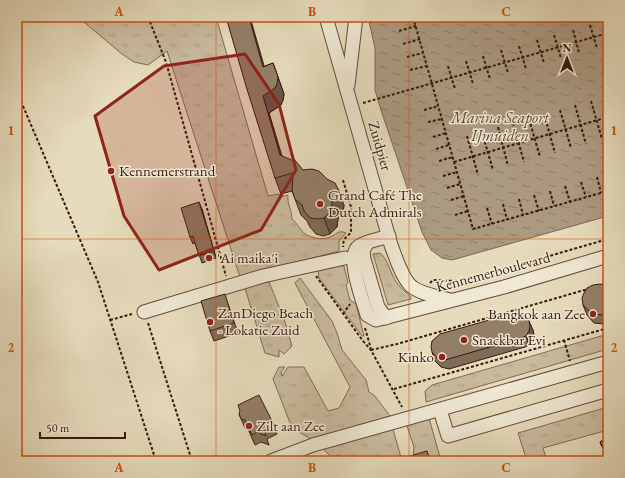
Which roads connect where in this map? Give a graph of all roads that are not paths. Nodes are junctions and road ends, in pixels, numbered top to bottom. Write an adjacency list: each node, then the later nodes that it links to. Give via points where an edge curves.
1 (326, 17): 3 (street, Zuidpier)
2 (356, 17): 3 (street)
3 (347, 90): 4 (street, Zuidpier)
4 (389, 236): 7 (street, Zuidpier, via 399,267 410,285 429,295); 7 (street, Kennemerboulevard, via 358,246 354,252 354,268 367,315 376,320)
5 (608, 256): 7 (street, Kennemerboulevard)
6 (345, 258): 8 (street, via 263,276)
7 (452, 300)
8 (144, 312)
9 (608, 362): 11 (street)
10 (608, 390): 11 (street, via 448,436)
11 (440, 410): 12 (street, via 313,445)
12 (271, 461)

